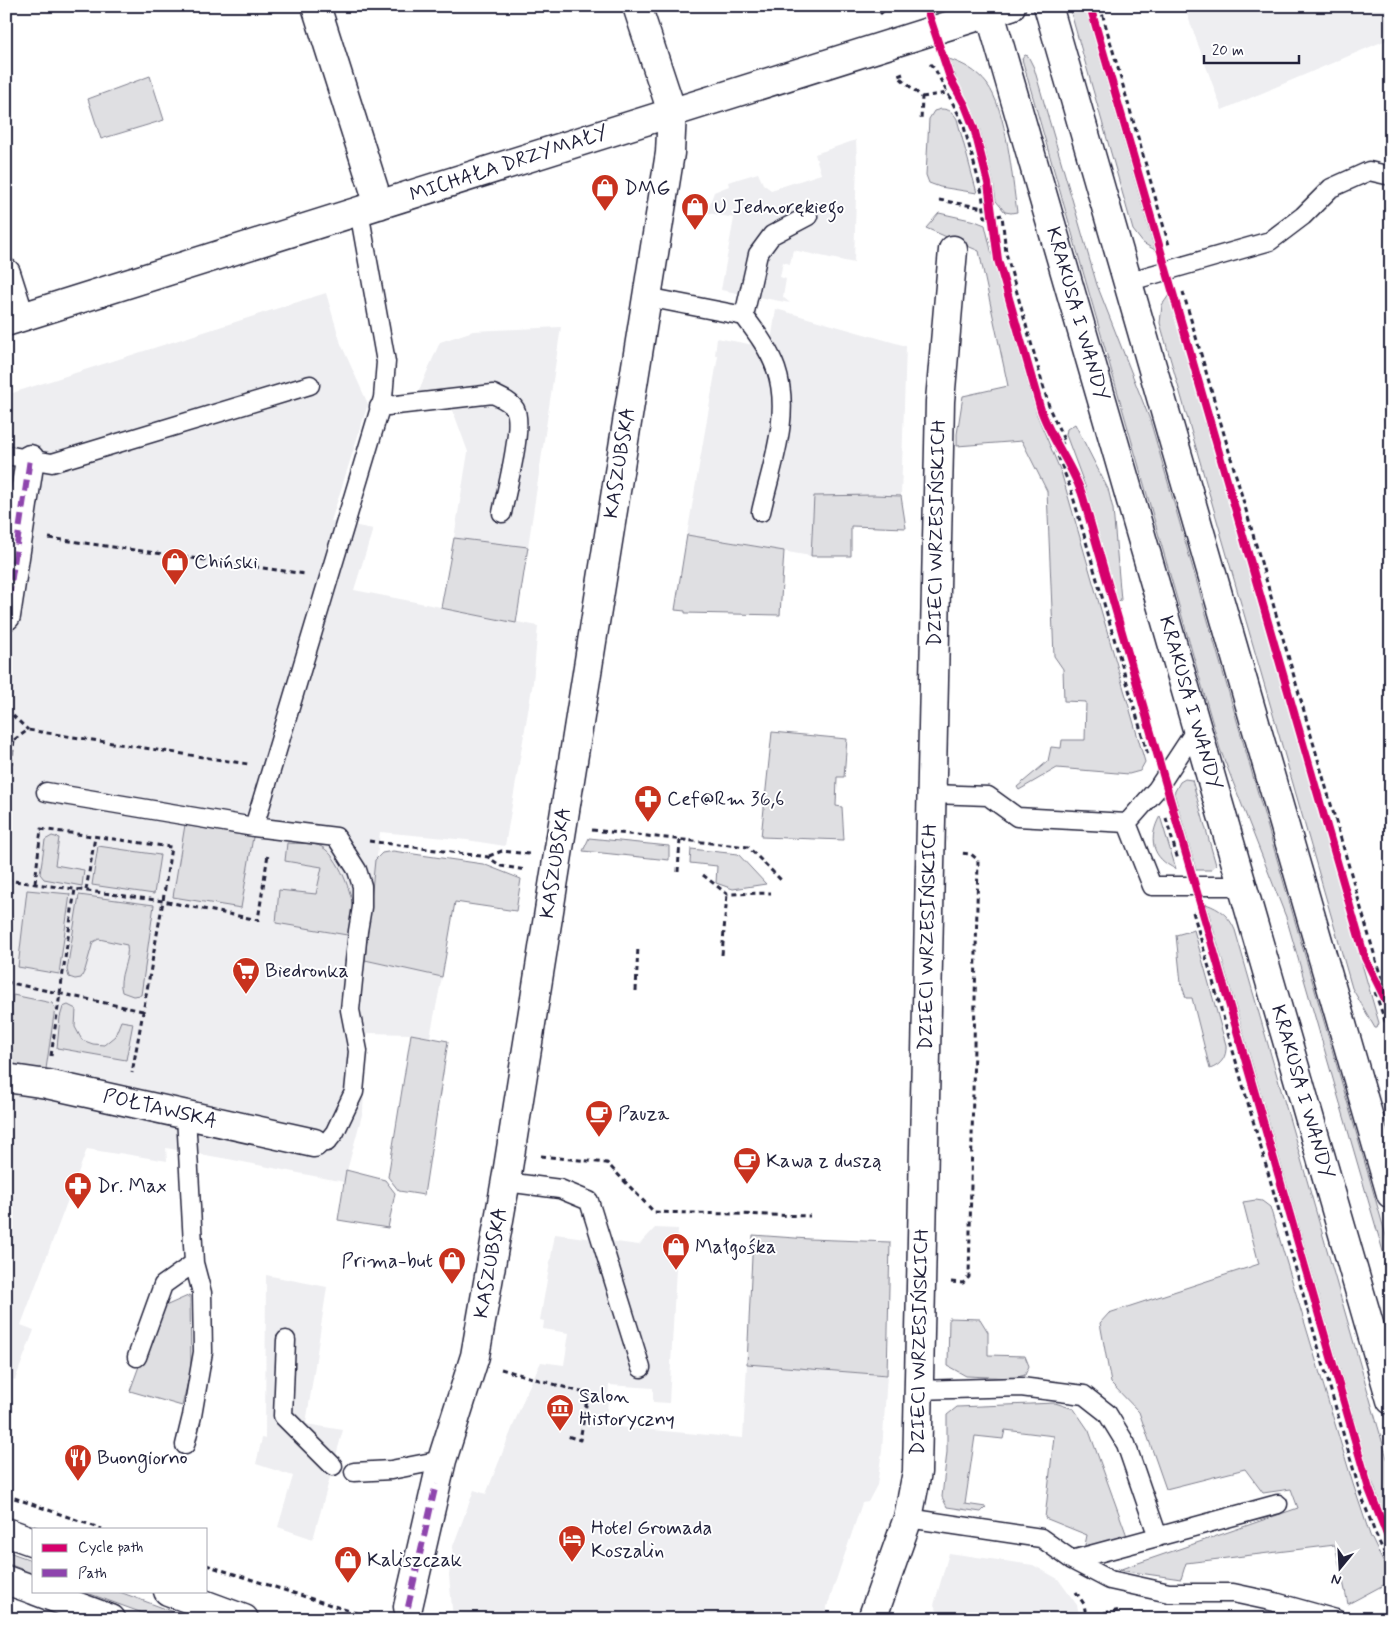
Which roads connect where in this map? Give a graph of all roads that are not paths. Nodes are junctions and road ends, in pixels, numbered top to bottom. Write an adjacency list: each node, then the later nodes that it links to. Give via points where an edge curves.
1 (316, 6): 7 (street)
2 (637, 6): 5 (street)
3 (1048, 6): 11 (street)
4 (996, 8): 5 (street, MICHAŁA DRZYMAŁY); 21 (street, KRAKUSA I WANDY)
5 (672, 112): 7 (street, MICHAŁA DRZYMAŁY); 12 (street, KASZUBSKA, via 670,153)
6 (1391, 176): 11 (lane, via 1369,171 1332,188 1270,241)
7 (369, 208): 14 (street, MICHAŁA DRZYMAŁY); 16 (lane, via 386,362 383,398)
8 (808, 216): 13 (lane, via 772,234 758,254)
9 (953, 250): 23 (street, DZIECI WRZESIŃSKICH, via 940,401)
10 (6, 273): 14 (street)
11 (1127, 282): 31 (street)
12 (647, 297): 13 (lane); 30 (street, KASZUBSKA)
13 (744, 316): 18 (lane, via 776,368 782,395 781,428)
14 (13, 319)
15 (310, 386): 17 (lane, via 52,463)
16 (379, 407): 19 (lane, via 493,394 506,400 515,410 518,427); 25 (lane)
17 (18, 457): 20 (street, via 19,534)
18 (761, 512)
19 (502, 513)
20 (6, 616)
21 (1197, 728): 24 (lane, via 1157,789); 26 (street, KRAKUSA I WANDY)
22 (46, 792): 25 (lane)
23 (932, 794): 24 (lane, via 988,796 1017,817); 36 (street, DZIECI WRZESIŃSKICH)
24 (1128, 823): 26 (lane, via 1152,886)
25 (254, 827): 29 (lane, via 336,837 357,870 362,886 350,1010 358,1051 354,1092 336,1132 327,1142)
26 (1242, 886): 37 (street, KRAKUSA I WANDY)
27 (6, 1078): 28 (street, POŁTAWSKA)
28 (186, 1115): 29 (street, POŁTAWSKA); 32 (lane)
29 (314, 1143)
30 (506, 1182): 35 (lane, via 560,1189 589,1201); 41 (street, KASZUBSKA, via 475,1356)
31 (1391, 1194)
32 (194, 1264): 34 (lane, via 163,1285); 38 (lane, via 202,1293 203,1352)
33 (286, 1340): 39 (lane, via 283,1416)
34 (137, 1356)
35 (641, 1368)
36 (918, 1390): 43 (street, DZIECI WRZESIŃSKICH, via 916,1472); 45 (lane, via 1021,1387 1084,1395 1107,1413 1126,1444)
37 (1391, 1400)
38 (185, 1445)
39 (334, 1466)
40 (354, 1472): 41 (lane)
41 (439, 1472): 52 (street, KASZUBSKA)
42 (1278, 1504): 45 (lane)
43 (908, 1518): 47 (lane, via 1041,1538); 55 (street, DZIECI WRZESIŃSKICH)
44 (6, 1532): 46 (street)
45 (1158, 1537): 47 (lane)
46 (32, 1541)
47 (1072, 1560): 56 (lane, via 1110,1580 1169,1593 1233,1593)
48 (6, 1580): 49 (street)
49 (32, 1590)
50 (38, 1592): 53 (street)
51 (171, 1592): 54 (street)
52 (408, 1607)
53 (111, 1619)
54 (244, 1619)
55 (872, 1619)
56 (1336, 1619)

